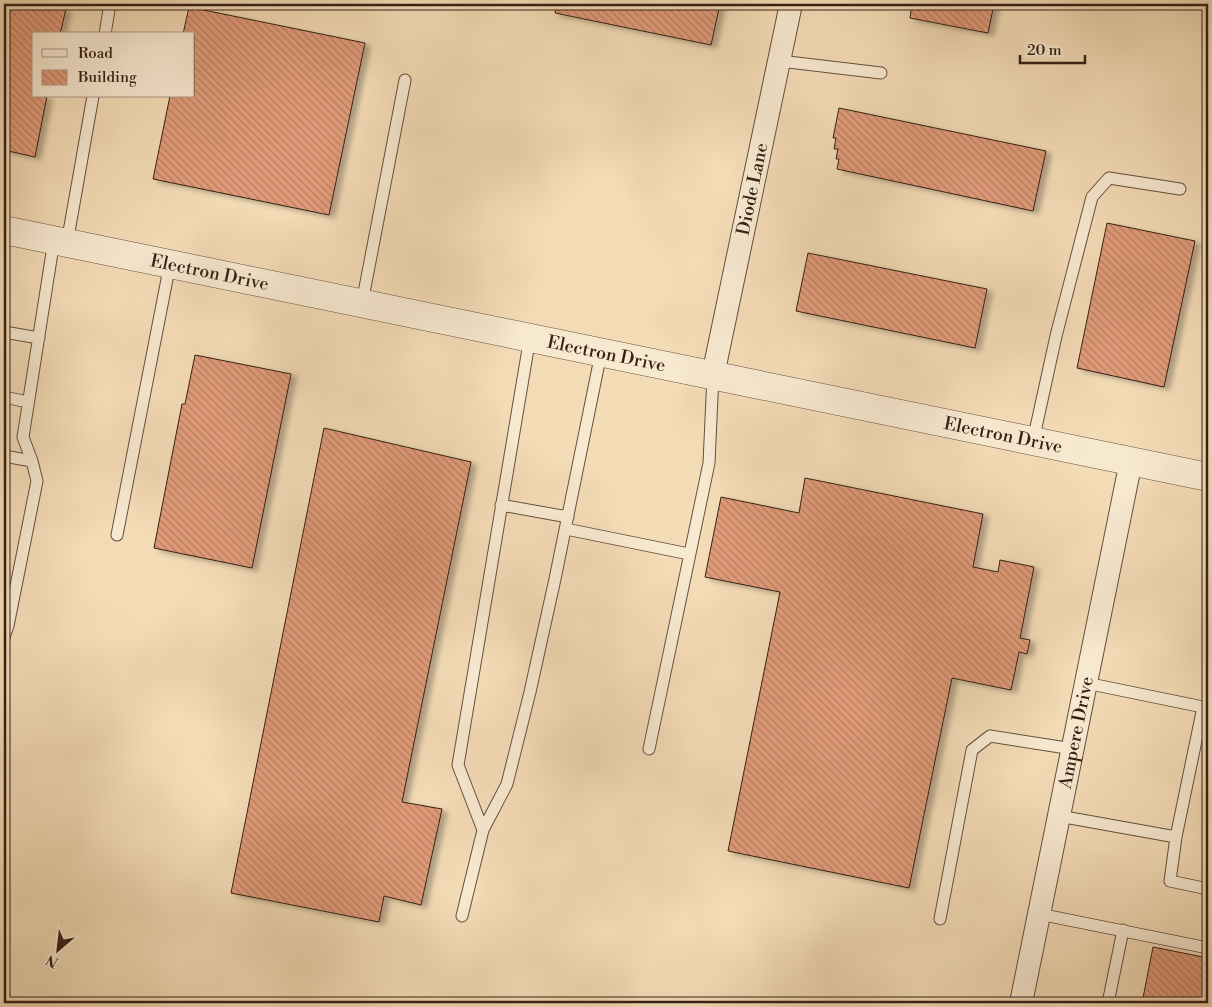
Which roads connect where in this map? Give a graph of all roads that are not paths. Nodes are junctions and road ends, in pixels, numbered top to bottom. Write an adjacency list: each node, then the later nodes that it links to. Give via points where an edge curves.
1 (110, 4): 3 (lane)
2 (792, 4): 4 (street, Diode Lane)
3 (105, 32)
4 (780, 61): 5 (lane); 17 (street, Diode Lane)
5 (881, 73)
6 (406, 80): 12 (lane)
7 (93, 98): 10 (lane)
8 (1180, 189): 20 (lane, via 1109,178 1092,197 1056,336)
9 (4, 230): 10 (street, Electron Drive)
10 (61, 241): 11 (street, Electron Drive); 14 (lane)
11 (170, 264): 12 (street, Electron Drive); 28 (lane)
12 (362, 303): 15 (street, Electron Drive)
13 (4, 332): 14 (lane)
14 (38, 338): 19 (lane)
15 (530, 338): 16 (street, Electron Drive); 25 (lane)
16 (601, 352): 17 (street, Electron Drive); 26 (lane)
17 (713, 375): 20 (street, Electron Drive); 29 (lane, via 709,463)
18 (4, 397): 19 (lane)
19 (28, 402): 22 (lane, via 23,437)
20 (1034, 441): 23 (street, Electron Drive)
21 (4, 456): 22 (lane)
22 (32, 461): 30 (lane, via 37,481)
23 (1131, 461): 24 (street, Electron Drive); 31 (street, Ampere Drive)
24 (1208, 477)
25 (501, 505): 26 (lane); 35 (lane, via 458,765)
26 (568, 517): 27 (lane)
27 (566, 529): 29 (lane); 35 (lane, via 507,784)
28 (117, 535)
29 (689, 554): 32 (lane)
30 (4, 637)
31 (1086, 683): 33 (street, Ampere Drive); 36 (lane, via 1203,708)
32 (649, 749)
33 (1073, 750): 34 (street, Ampere Drive); 40 (lane, via 990,736 972,750)
34 (1059, 816): 36 (lane); 38 (street, Ampere Drive)
35 (484, 830): 39 (lane)
36 (1176, 837): 37 (lane, via 1170,881)
37 (1208, 889)
38 (1039, 914): 41 (lane); 43 (street, Ampere Drive)
39 (462, 916)
40 (940, 919)
41 (1123, 930): 42 (lane); 44 (lane)
42 (1208, 948)
43 (1021, 1003)
44 (1108, 1003)

